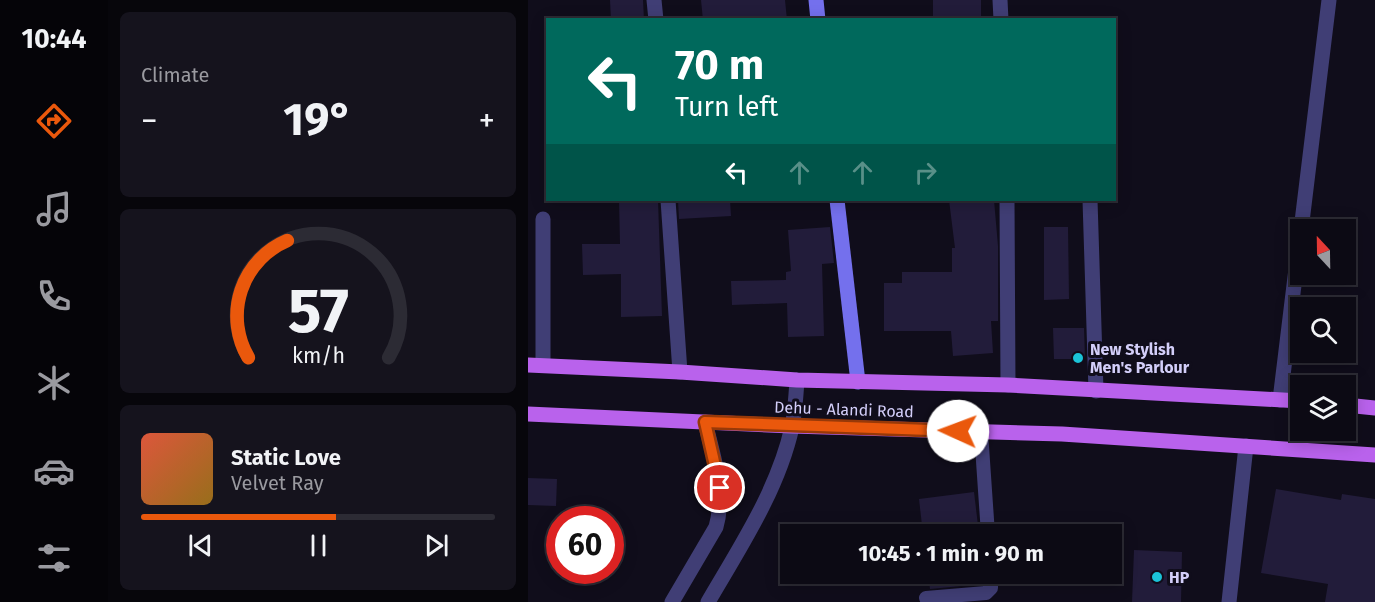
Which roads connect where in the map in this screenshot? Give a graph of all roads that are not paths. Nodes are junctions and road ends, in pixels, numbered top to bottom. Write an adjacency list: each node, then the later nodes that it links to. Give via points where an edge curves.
1 (654, 0): 5 (street)
2 (816, 0): 6 (street)
3 (1000, 0): 7 (street)
4 (1329, 0): 13 (street)
5 (656, 18)
6 (818, 18)
7 (1001, 18)
8 (668, 201): 16 (street)
9 (837, 201): 18 (street)
10 (1007, 201): 19 (street)
11 (1090, 201): 20 (street)
12 (543, 219): 15 (street)
13 (1302, 219)
14 (1294, 285): 21 (street)
15 (536, 365): 16 (main road, Dehu - Alandi Road)
16 (680, 372): 17 (main road, Dehu - Alandi Road)
17 (797, 381): 18 (main road, Dehu - Alandi Road); 27 (street)
18 (858, 382): 19 (main road, Dehu - Alandi Road)
19 (1008, 385): 20 (main road, Dehu - Alandi Road)
20 (1096, 391): 21 (main road, Dehu - Alandi Road)
21 (1280, 400): 22 (main road, Dehu - Alandi Road)
22 (1290, 400)
23 (1356, 406): 24 (main road)
24 (1375, 408)
25 (528, 414): 26 (main road, Dehu - Alandi Road)
26 (705, 422): 27 (main road, Dehu - Alandi Road); 34 (street, via 720,488 720,514)
27 (792, 426): 28 (main road, Dehu - Alandi Road); 35 (street, via 760,510)
28 (981, 432): 29 (main road, Dehu - Alandi Road); 31 (lane)
29 (1246, 446): 30 (main road, Dehu - Alandi Road); 36 (street)
30 (1375, 455)
31 (987, 524)
32 (991, 584): 33 (lane, via 986,593)
33 (926, 598)
34 (672, 602)
35 (708, 602)
36 (1229, 602)

